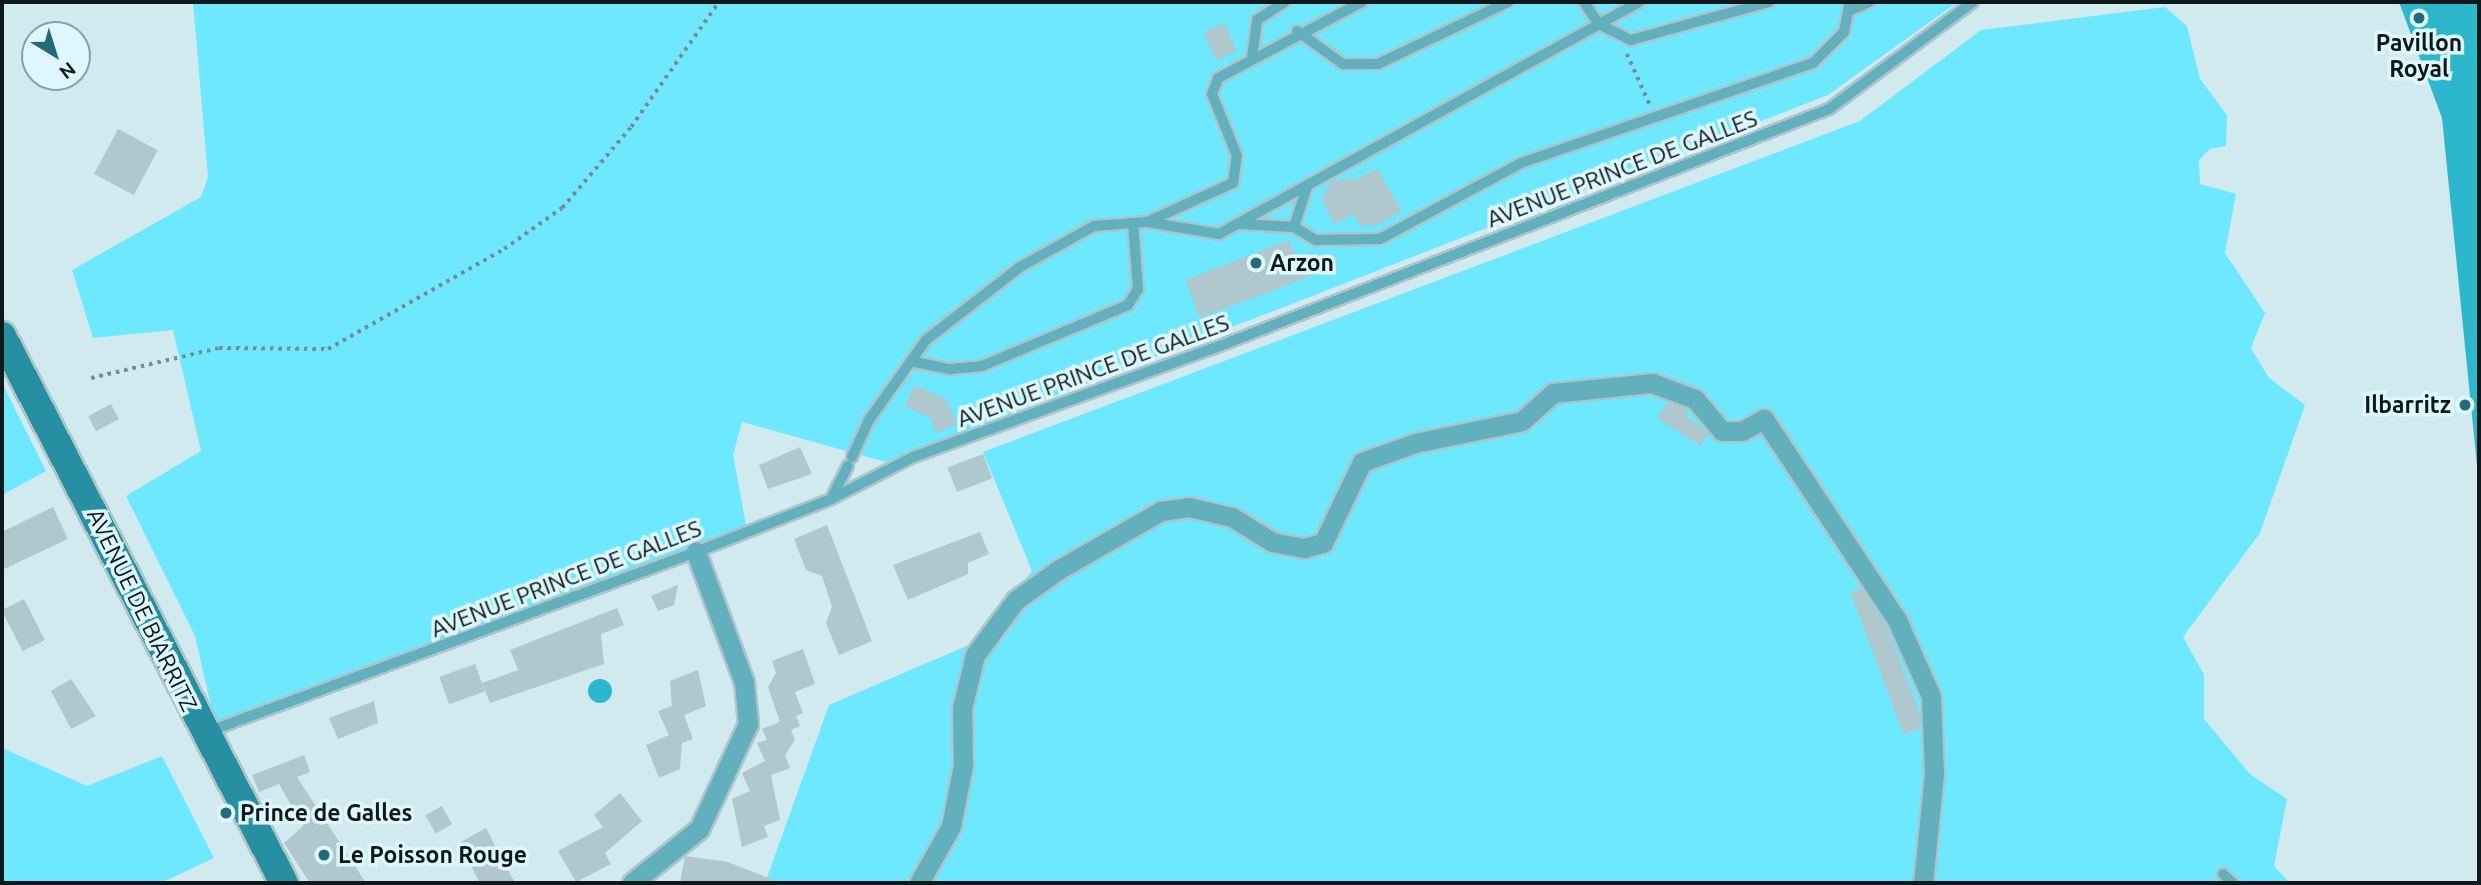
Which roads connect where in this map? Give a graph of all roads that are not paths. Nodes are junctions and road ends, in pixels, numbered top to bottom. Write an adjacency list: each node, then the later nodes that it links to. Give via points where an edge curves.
1 (1285, 2): 12 (lane, via 1257,20)
2 (1362, 2): 11 (lane)
3 (1508, 2): 11 (lane, via 1378,64 1343,64)
4 (1584, 2): 10 (lane)
5 (1639, 2): 10 (lane)
6 (1769, 2): 10 (lane, via 1642,38 1619,36)
7 (1869, 2): 9 (lane)
8 (1973, 2): 20 (lane, AVENUE PRINCE DE GALLES, via 1829,109 1212,349 913,457)
9 (1849, 6): 17 (lane, via 1844,32 1813,62 1472,184 1380,239 1316,240)
10 (1600, 24): 13 (lane)
11 (1297, 31): 12 (lane)
12 (1252, 57): 14 (lane, via 1218,78 1212,94 1237,156 1233,183)
13 (1306, 189): 16 (lane); 17 (lane)
14 (1147, 222): 15 (lane); 16 (lane, via 1219,233)
15 (1133, 223): 19 (lane, via 1094,226 1020,267 926,341); 19 (lane, via 1138,289 1128,305 982,366 950,369)
16 (1239, 224): 17 (lane)
17 (1294, 227)
18 (2, 336): 22 (main road, AVENUE DE BIARRITZ)
19 (911, 361): 20 (lane, via 869,419)
20 (831, 499): 21 (lane, AVENUE PRINCE DE GALLES)
21 (696, 552): 22 (lane, AVENUE PRINCE DE GALLES); 25 (street, via 744,682 748,724 699,829)
22 (203, 733): 24 (main road, AVENUE DE BIARRITZ)
23 (2223, 874): 28 (lane)
24 (284, 883)
25 (632, 883)
26 (919, 883): 27 (street, via 951,825 963,765 962,708 975,655 1016,600 1058,569 1161,511 1189,507 1232,517 1272,542 1304,548 1323,543 1362,462 1415,443 1522,421 1553,393 1652,383 1695,399 1722,431 1742,431 1764,419 1897,620 1931,696 1934,774)
27 (1923, 883)
28 (2233, 883)

